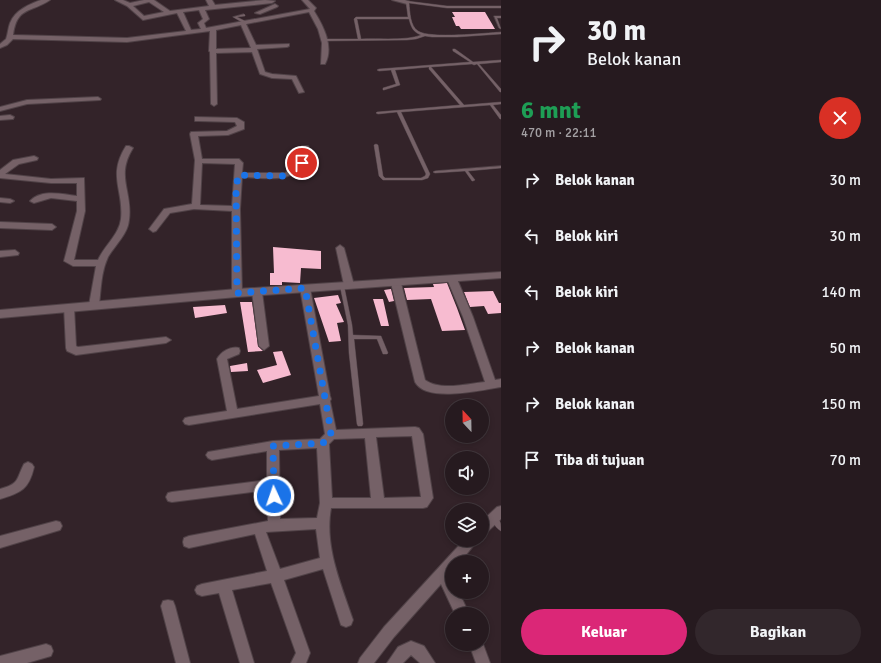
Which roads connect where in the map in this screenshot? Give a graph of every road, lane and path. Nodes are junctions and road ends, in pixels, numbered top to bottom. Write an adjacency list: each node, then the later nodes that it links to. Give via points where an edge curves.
1 (47, 0): 29 (street, via 29,6 19,15 12,25)
2 (118, 0): 10 (street)
3 (150, 0): 10 (street); 16 (street)
4 (209, 0): 11 (street)
5 (305, 0): 15 (street, via 313,8)
6 (395, 0): 8 (street)
7 (248, 2): 9 (street); 11 (street)
8 (407, 2): 12 (lane, via 447,7); 21 (lane)
9 (273, 3): 17 (street); 19 (street)
10 (129, 5): 16 (street, via 143,18)
11 (213, 7): 13 (street)
12 (501, 7)
13 (201, 8): 14 (street); 24 (street, via 206,19 201,23)
14 (179, 11): 16 (street); 26 (street)
15 (310, 11): 19 (street); 31 (street, via 317,20)
16 (169, 13)
17 (258, 13)
18 (244, 15): 22 (lane, via 234,18)
19 (282, 16): 22 (street)
20 (501, 16): 23 (lane, via 495,17)
21 (410, 18): 28 (lane, via 414,29); 30 (lane, via 357,18 355,19)
22 (245, 24): 25 (street); 34 (street)
23 (500, 28)
24 (204, 29): 25 (street); 26 (street)
25 (213, 29): 36 (street)
26 (189, 31): 29 (street, via 127,40)
27 (501, 33): 28 (lane)
28 (424, 35): 30 (lane, via 412,38)
29 (12, 37): 33 (street)
30 (360, 39): 31 (lane)
31 (323, 40): 38 (street, via 326,54)
32 (287, 45): 34 (street)
33 (0, 46)
34 (254, 48): 36 (street); 45 (street, via 262,72 272,76 294,77)
35 (454, 50): 39 (lane)
36 (212, 51): 48 (street)
37 (501, 61): 39 (lane)
38 (323, 63)
39 (476, 64): 40 (lane); 44 (lane)
40 (430, 68): 42 (lane); 50 (lane)
41 (379, 70): 42 (lane)
42 (393, 70): 43 (lane, via 398,85)
43 (384, 89)
44 (501, 91)
45 (301, 92)
46 (98, 99): 51 (street, via 44,101)
47 (501, 103): 49 (lane)
48 (214, 104)
49 (491, 104): 50 (lane); 56 (lane)
50 (463, 106): 52 (lane)
51 (0, 109)
52 (399, 112): 53 (lane); 58 (lane, via 428,174 427,177 384,179 381,176)
53 (378, 113)
54 (10, 117): 55 (street)
55 (0, 118)
56 (501, 118)
57 (198, 119): 62 (street, via 237,120 241,124 234,132 194,134)
58 (376, 145)
59 (129, 148): 81 (street, via 122,161 119,178 125,208 124,224)
60 (305, 148): 67 (street, via 302,163 289,175)
61 (34, 158): 66 (street, via 16,162)
62 (199, 161): 67 (street, via 238,162); 73 (street)
63 (501, 167): 64 (lane)
64 (466, 170): 65 (lane); 68 (lane)
65 (435, 172)
66 (0, 175): 69 (street, via 51,181 81,180)
67 (238, 175): 74 (street)
68 (473, 180)
69 (81, 199): 72 (street, via 53,196); 81 (street, via 81,211 69,261)
70 (0, 200): 71 (street)
71 (10, 201)
72 (34, 201)
73 (196, 206): 74 (street); 77 (street, via 167,211)
74 (236, 208): 88 (street)
75 (0, 225): 76 (street)
76 (52, 227)
77 (153, 230)
78 (340, 248): 85 (street)
79 (15, 253): 80 (street)
80 (0, 254)
81 (101, 262): 89 (street)
82 (501, 275): 83 (street)
83 (452, 279): 84 (street); 97 (street)
84 (396, 283): 85 (street); 97 (street, via 420,382 436,390)
85 (345, 285): 86 (street); 92 (lane)
86 (305, 288): 87 (street); 98 (street)
87 (257, 292): 88 (street); 94 (street)
88 (237, 293): 89 (street)
89 (94, 306): 90 (street)
90 (69, 307): 91 (street); 93 (street, via 71,348 76,351)
91 (0, 314)
92 (351, 337): 96 (lane, via 379,337); 101 (lane)
93 (166, 340)
94 (264, 346)
95 (234, 351): 99 (street, via 224,355 222,360)
96 (385, 353)
97 (496, 383)
98 (326, 399): 99 (street); 103 (street)
99 (233, 415): 100 (street)
100 (189, 421)
101 (360, 424)
102 (370, 433): 103 (street); 110 (street); 110 (street, via 414,431 417,434 427,498 423,503)
103 (327, 439): 104 (street); 111 (street)
104 (273, 446): 105 (street); 107 (street)
105 (212, 455)
106 (28, 467): 108 (street, via 24,483 17,489)
107 (272, 484): 109 (street); 116 (street)
108 (0, 494)
109 (172, 497)
110 (378, 502): 111 (street)
111 (326, 503): 113 (street)
112 (499, 519): 114 (street)
113 (322, 523): 116 (street); 121 (street)
114 (489, 525)
115 (56, 526): 118 (street)
116 (274, 526): 117 (street)
117 (259, 529): 119 (street); 123 (street)
118 (0, 542)
119 (189, 542)
120 (466, 547): 122 (street)
121 (327, 562): 123 (street); 128 (street)
122 (443, 572): 124 (street); 135 (street)
123 (275, 576): 125 (street); 134 (street, via 303,653)
124 (445, 576)
125 (224, 586): 126 (street); 133 (street)
126 (202, 590)
127 (168, 606): 132 (street)
128 (346, 620)
129 (46, 651): 131 (street)
130 (479, 651): 138 (street)
131 (0, 662)
132 (183, 663)
133 (247, 663)
134 (298, 663)
135 (364, 663)
136 (394, 663): 137 (street, via 404,649 413,647 421,651)
137 (428, 663)
138 (483, 663)

